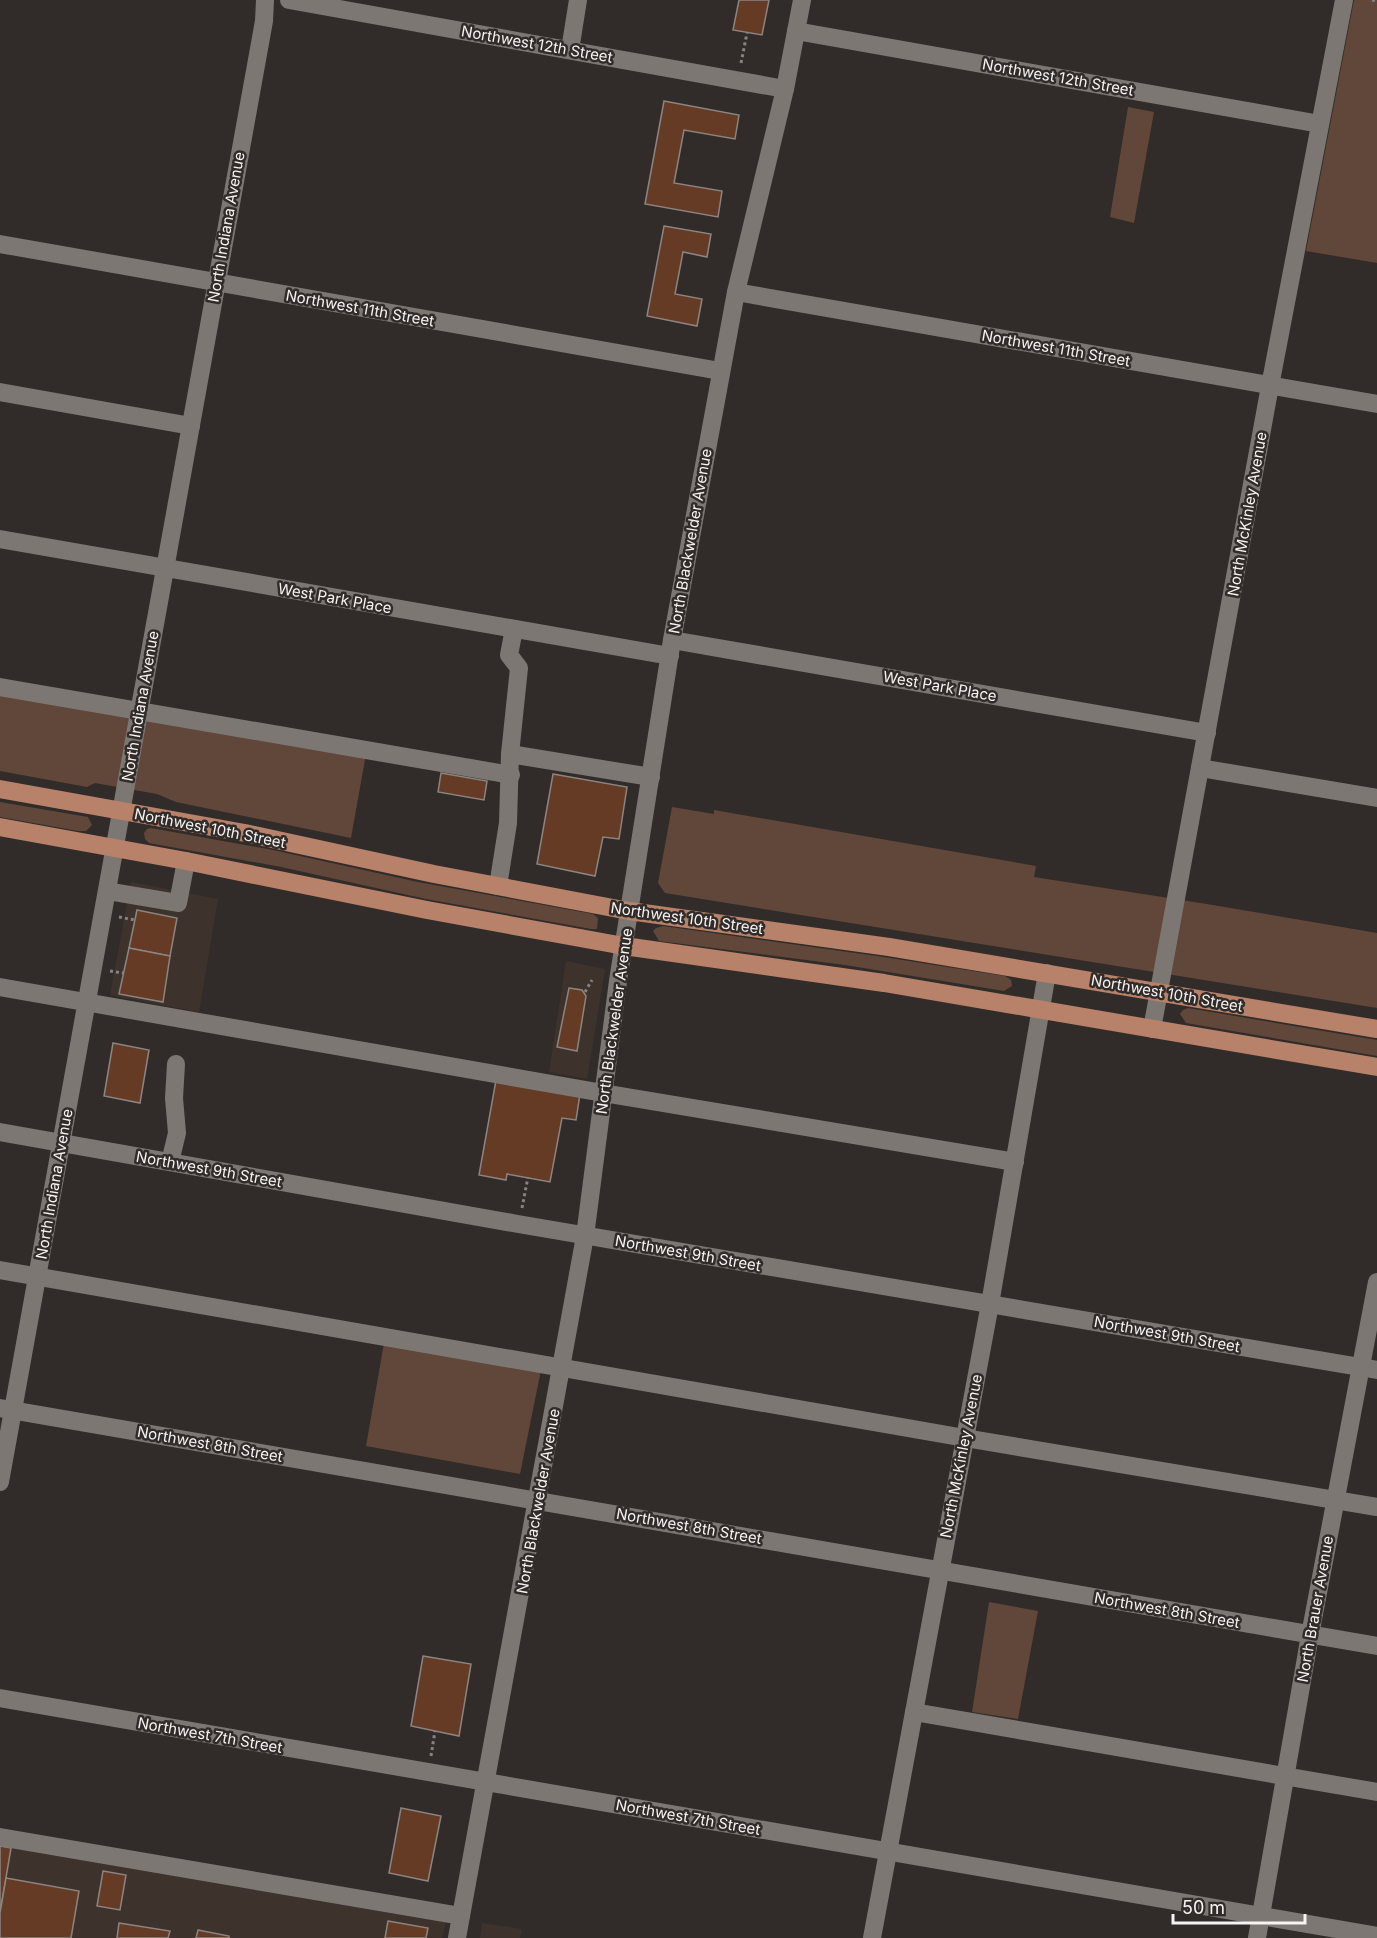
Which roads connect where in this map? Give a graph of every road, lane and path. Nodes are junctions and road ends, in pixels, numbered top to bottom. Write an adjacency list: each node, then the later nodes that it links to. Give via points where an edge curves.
1 (265, 0): 15 (street, North Indiana Avenue)
2 (289, 0): 11 (street, Northwest 12th Street)
3 (578, 0): 11 (street)
4 (802, 0): 8 (street, North Blackwelder Avenue)
5 (1344, 0): 13 (street, North McKinley Avenue)
6 (1372, 0): 7 (path)
7 (1377, 1)
8 (796, 31): 12 (street, North Blackwelder Avenue); 13 (street, Northwest 12th Street)
9 (747, 33): 10 (path)
10 (745, 44)
11 (570, 50): 12 (street, Northwest 12th Street)
12 (785, 89): 16 (street, North Blackwelder Avenue)
13 (1320, 124): 18 (street, North McKinley Avenue)
14 (0, 244): 15 (street, Northwest 11th Street)
15 (217, 283): 17 (street, Northwest 11th Street); 21 (street, North Indiana Avenue)
16 (736, 292): 17 (street, North Blackwelder Avenue); 18 (street, Northwest 11th Street)
17 (720, 372): 25 (street, North Blackwelder Avenue)
18 (1270, 386): 20 (street, Northwest 11th Street); 28 (street, North McKinley Avenue)
19 (0, 392): 21 (street)
20 (1377, 405)
21 (191, 426): 23 (street, North Indiana Avenue)
22 (0, 539): 23 (street, West Park Place)
23 (165, 568): 24 (street, West Park Place); 27 (street, North Indiana Avenue)
24 (514, 629): 25 (street, West Park Place); 29 (street, via 509,655 519,668)
25 (671, 648): 28 (street, West Park Place); 32 (street, North Blackwelder Avenue)
26 (0, 687): 27 (street)
27 (139, 712): 31 (street); 35 (street, North Indiana Avenue)
28 (1207, 733): 30 (street, North McKinley Avenue)
29 (510, 754): 31 (street); 32 (street)
30 (1200, 768): 34 (street); 46 (street, North McKinley Avenue)
31 (511, 775): 39 (street)
32 (651, 777): 41 (street, North Blackwelder Avenue)
33 (0, 789): 35 (main road, Northwest 10th Street)
34 (1377, 798)
35 (122, 810): 37 (street, North Indiana Avenue); 39 (main road, Northwest 10th Street)
36 (0, 827): 37 (main road)
37 (115, 847): 38 (main road); 40 (street, North Indiana Avenue)
38 (186, 861): 40 (street, via 178,903); 42 (main road)
39 (498, 886): 41 (main road, Northwest 10th Street)
40 (107, 891): 48 (street, North Indiana Avenue)
41 (629, 911): 42 (street, North Blackwelder Avenue); 43 (main road, Northwest 10th Street)
42 (624, 946): 49 (main road); 54 (street, North Blackwelder Avenue)
43 (1047, 973): 46 (main road, Northwest 10th Street); 49 (street, North McKinley Avenue)
44 (592, 980): 47 (path)
45 (0, 987): 48 (street)
46 (1158, 991): 50 (street, North McKinley Avenue); 51 (main road, Northwest 10th Street)
47 (585, 992)
48 (87, 1001): 54 (street); 56 (street, North Indiana Avenue)
49 (1041, 1010): 50 (main road); 58 (street, North McKinley Avenue)
50 (1152, 1029): 53 (main road)
51 (1377, 1029)
52 (176, 1064): 57 (street, via 177,1132)
53 (1377, 1067)
54 (603, 1093): 58 (street); 61 (street, North Blackwelder Avenue)
55 (0, 1132): 56 (street, Northwest 9th Street)
56 (62, 1143): 57 (street, Northwest 9th Street); 63 (street, North Indiana Avenue)
57 (170, 1162): 61 (street, Northwest 9th Street)
58 (1015, 1162): 65 (street, North McKinley Avenue)
59 (528, 1178): 60 (path)
60 (523, 1200)
61 (585, 1236): 65 (street, Northwest 9th Street); 66 (street, North Blackwelder Avenue)
62 (0, 1270): 63 (street)
63 (38, 1276): 66 (street); 68 (street, North Indiana Avenue)
64 (1377, 1282): 67 (street, North Brauer Avenue)
65 (990, 1304): 67 (street, Northwest 9th Street); 69 (street, North McKinley Avenue)
66 (562, 1367): 69 (street); 72 (street, North Blackwelder Avenue)
67 (1369, 1368): 71 (street, North Brauer Avenue)
68 (7, 1409): 70 (street, North Indiana Avenue); 72 (street, Northwest 8th Street)
69 (965, 1438): 71 (street); 74 (street, North McKinley Avenue)
70 (0, 1482)
71 (1335, 1499): 73 (street); 75 (street, North Brauer Avenue)
72 (537, 1500): 74 (street, Northwest 8th Street); 82 (street, North Blackwelder Avenue)
73 (1377, 1507)
74 (940, 1571): 75 (street, Northwest 8th Street); 78 (street, North McKinley Avenue)
75 (1310, 1635): 76 (street, Northwest 8th Street); 81 (street, North Brauer Avenue)
76 (1377, 1646)
77 (0, 1698): 80 (street, Northwest 7th Street)
78 (914, 1712): 81 (street); 85 (street, North McKinley Avenue)
79 (435, 1731): 80 (path)
80 (429, 1773): 82 (street, Northwest 7th Street)
81 (1285, 1776): 83 (street); 86 (street, North Brauer Avenue)
82 (487, 1783): 85 (street, Northwest 7th Street); 87 (street, North Blackwelder Avenue)
83 (1377, 1792)
84 (0, 1837): 87 (street)
85 (888, 1851): 86 (street, Northwest 7th Street); 90 (street, North McKinley Avenue)
86 (1261, 1915): 88 (street, Northwest 7th Street); 91 (street, North Brauer Avenue)
87 (462, 1916): 89 (street, North Blackwelder Avenue)
88 (1377, 1936)
89 (457, 1938)
90 (872, 1938)
91 (1257, 1938)

